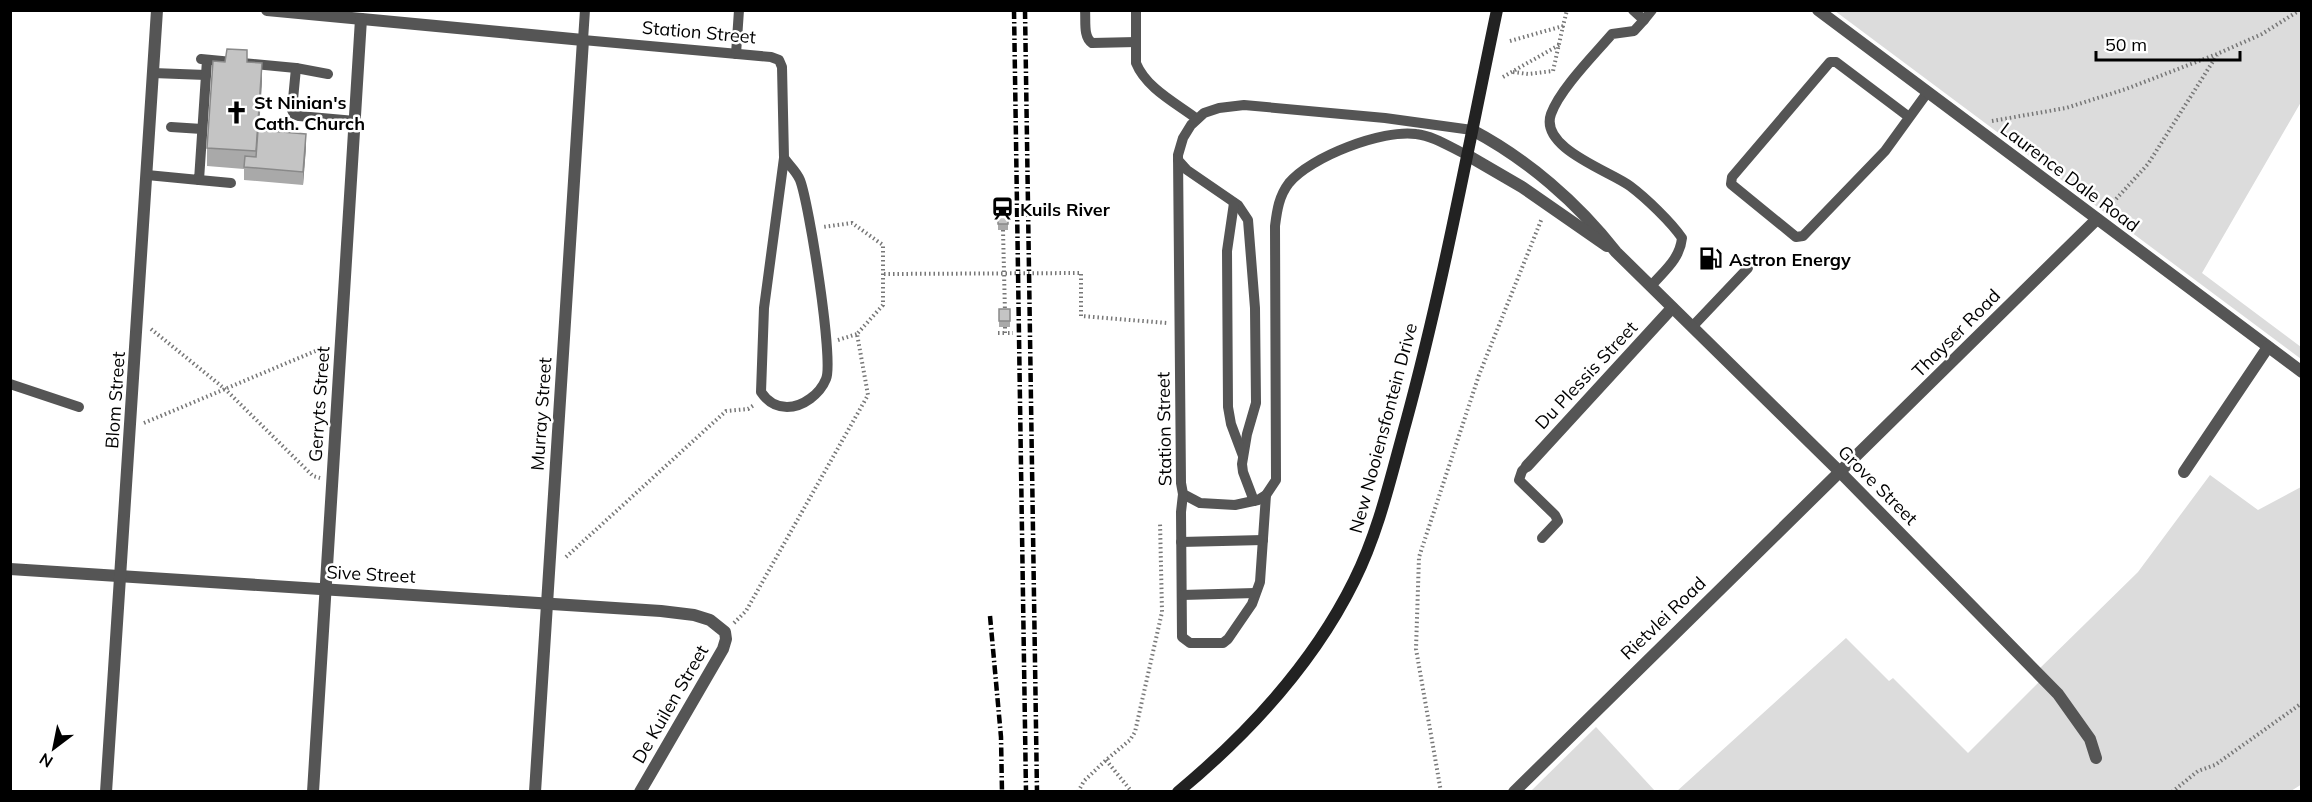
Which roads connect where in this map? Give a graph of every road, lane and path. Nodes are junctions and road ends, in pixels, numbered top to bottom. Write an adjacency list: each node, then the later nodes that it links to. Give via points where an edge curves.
1 (158, 10): 24 (street, Blom Street)
2 (267, 10): 13 (street, Station Street)
3 (585, 10): 16 (lane)
4 (739, 10): 20 (lane)
5 (1085, 10): 18 (lane, via 1086,35 1092,43)
6 (1136, 10): 18 (lane)
7 (1497, 10): 35 (street, New Nooiensfontein Drive)
8 (1567, 10): 15 (path)
9 (1633, 10): 14 (lane)
10 (1652, 10): 14 (lane)
11 (1818, 10): 28 (street, Laurence Dale Road)
12 (2300, 10): 21 (path, via 2262,34)
13 (361, 19): 16 (street, Station Street); 31 (street, Gerryts Street)
14 (1644, 20): 51 (lane, via 1634,31 1612,34 1559,98 1550,120 1553,134 1565,148 1632,188 1682,238 1673,263)
15 (1563, 26): 17 (path); 19 (path)
16 (583, 40): 20 (lane, Station Street); 85 (street, Murray Street)
17 (1510, 41)
18 (1136, 42): 30 (lane, via 1136,63 1145,79)
19 (1559, 44): 23 (path); 23 (path, via 1553,71)
20 (736, 54): 37 (lane, Station Street, via 779,60)
21 (2217, 54): 32 (path, via 2066,108); 44 (path, via 2148,164)
22 (296, 68): 25 (lane); 26 (lane, via 204,59); 31 (lane, via 294,114)
23 (1513, 72): 27 (path)
24 (153, 74): 26 (lane); 39 (street, Blom Street)
25 (328, 74)
26 (206, 75): 34 (lane)
27 (1503, 77)
28 (1927, 93): 29 (lane); 32 (street, Laurence Dale Road)
29 (1909, 117): 29 (lane, via 1885,150 1803,236 1796,237 1731,184 1732,177 1830,62 1836,62)
30 (1197, 119): 35 (lane, via 1219,108 1244,105); 38 (lane, Station Street, via 1183,138)
31 (355, 122): 59 (street, Gerryts Street)
32 (1972, 126): 44 (street, Laurence Dale Road)
33 (171, 127): 34 (lane)
34 (202, 129): 40 (lane)
35 (1472, 130): 36 (street, New Nooiensfontein Drive); 47 (street, Grove Street, via 1500,144 1537,174 1589,219)
36 (1467, 155): 47 (street, Grove Street, via 1522,187); 73 (lane, via 1427,136 1386,134 1315,162 1298,173 1283,192 1275,226 1276,480); 97 (street, New Nooiensfontein Drive, via 1414,392 1368,550 1334,617 1290,681 1242,736)
37 (784, 158): 37 (lane, Station Street, via 800,179 808,216 829,367 820,389 802,404 789,407 770,402 761,392 764,308)
38 (1178, 160): 42 (lane, via 1186,170); 72 (lane, Station Street)
39 (147, 174): 40 (lane); 56 (street, Blom Street)
40 (199, 180): 41 (lane)
41 (231, 183)
42 (1234, 203): 67 (lane, via 1227,251 1228,407); 67 (lane, via 1248,220 1255,308 1256,403)
43 (1543, 217): 98 (path, via 1479,375 1419,557 1416,649)
44 (2097, 219): 60 (street, Laurence Dale Road); 69 (street, Thayser Road)
45 (833, 225): 50 (path, via 852,223 883,245)
46 (1004, 230): 49 (path)
47 (1616, 252): 51 (street, Grove Street)
48 (1748, 268): 55 (lane)
49 (1004, 273): 50 (path); 53 (path); 54 (path, via 1081,273 1081,316)
50 (883, 274): 86 (path, via 883,305 857,334 868,395)
51 (1651, 286): 52 (street, Grove Street)
52 (1672, 308): 55 (street, Grove Street); 68 (street, Du Plessis Street)
53 (1005, 315)
54 (1155, 322)
55 (1692, 327): 69 (street, Grove Street)
56 (138, 328): 63 (path, via 150,329); 66 (street, Blom Street)
57 (998, 333): 58 (path)
58 (1013, 333)
59 (341, 344): 63 (path, via 323,347); 71 (street, Gerryts Street)
60 (2268, 347): 61 (street, Laurence Dale Road); 70 (street)
61 (2301, 372)
62 (10, 384): 64 (lane)
63 (225, 389): 66 (path, via 143,423); 71 (path, via 313,476)
64 (79, 406)
65 (748, 409): 79 (path, via 726,411)
66 (132, 422): 81 (street, Blom Street)
67 (1243, 456): 74 (lane, via 1243,472)
68 (1527, 466): 76 (lane, via 1519,480 1558,520)
69 (1840, 472): 89 (street, Grove Street, via 2058,694 2090,739); 99 (street, Rietvlei Road)
70 (2184, 472)
71 (332, 480): 82 (street, Gerryts Street)
72 (1183, 494): 74 (lane, Station Street, via 1209,504); 78 (lane)
73 (1266, 495): 74 (lane, Station Street); 77 (lane)
74 (1254, 501)
75 (1160, 522): 90 (path, via 1162,612 1141,711 1130,740)
76 (1542, 538)
77 (1263, 540): 78 (lane); 83 (lane)
78 (1181, 542): 84 (lane)
79 (566, 557)
80 (10, 569): 81 (street, Sive Street)
81 (122, 576): 82 (street, Sive Street); 91 (street, Blom Street)
82 (326, 589): 85 (street, Sive Street); 92 (street, Gerryts Street)
83 (1256, 593): 84 (lane); 84 (lane, via 1228,639 1216,644 1190,643 1182,637)
84 (1182, 595)
85 (546, 602): 87 (street, Sive Street, via 694,615 710,620); 93 (street, Murray Street)
86 (746, 611)
87 (725, 632): 94 (street, De Kuilen Street, via 723,649)
88 (2301, 703): 100 (path)
89 (2096, 758)
90 (1106, 760): 95 (path); 96 (path)
91 (106, 792)
92 (313, 792)
93 (535, 792)
94 (640, 792)
95 (1078, 792)
96 (1132, 792)
97 (1178, 792)
98 (1441, 792)
99 (1514, 792)
100 (2172, 792)

